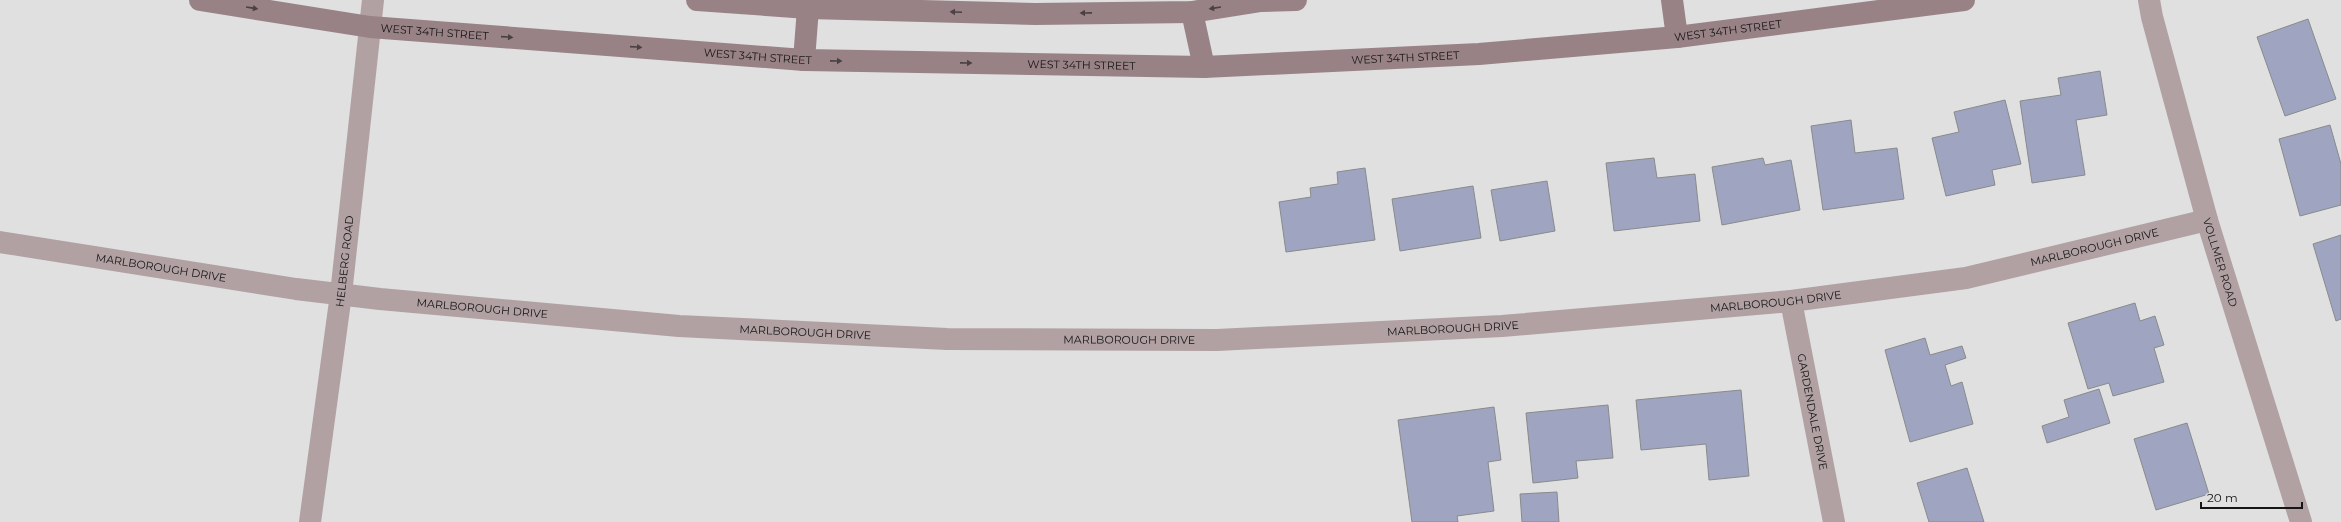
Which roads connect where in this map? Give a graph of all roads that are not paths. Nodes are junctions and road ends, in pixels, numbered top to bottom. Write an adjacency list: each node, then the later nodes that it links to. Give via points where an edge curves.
1 (200, 0): 10 (main road, WEST 34TH STREET, one-way to 10)
2 (373, 0): 10 (street, HELBERG ROAD)
3 (697, 0): 8 (main road)
4 (1296, 0): 9 (main road, one-way to 9, via 1261,1)
5 (1672, 0): 11 (main road)
6 (1964, 0): 11 (main road, WEST 34TH STREET)
7 (2149, 0): 14 (street, VOLLMER ROAD)
8 (808, 8): 9 (main road, one-way to 8, via 1035,14); 12 (main road)
9 (1192, 12): 13 (main road)
10 (370, 27): 12 (main road, WEST 34TH STREET, one-way to 12); 16 (street, HELBERG ROAD)
11 (1677, 37): 13 (main road, WEST 34TH STREET, via 1479,54)
12 (804, 60): 13 (main road, WEST 34TH STREET, one-way to 13)
13 (1204, 67)
14 (2207, 220): 17 (street, MARLBOROUGH DRIVE, via 1966,278); 20 (street, VOLLMER ROAD)
15 (0, 242): 16 (street, MARLBOROUGH DRIVE)
16 (341, 294): 17 (street, MARLBOROUGH DRIVE, via 679,326 947,339 1209,340 1502,326); 18 (street, HELBERG ROAD)
17 (1791, 302): 19 (street, GARDENDALE DRIVE)
18 (310, 522)
19 (1834, 522)
20 (2301, 522)

